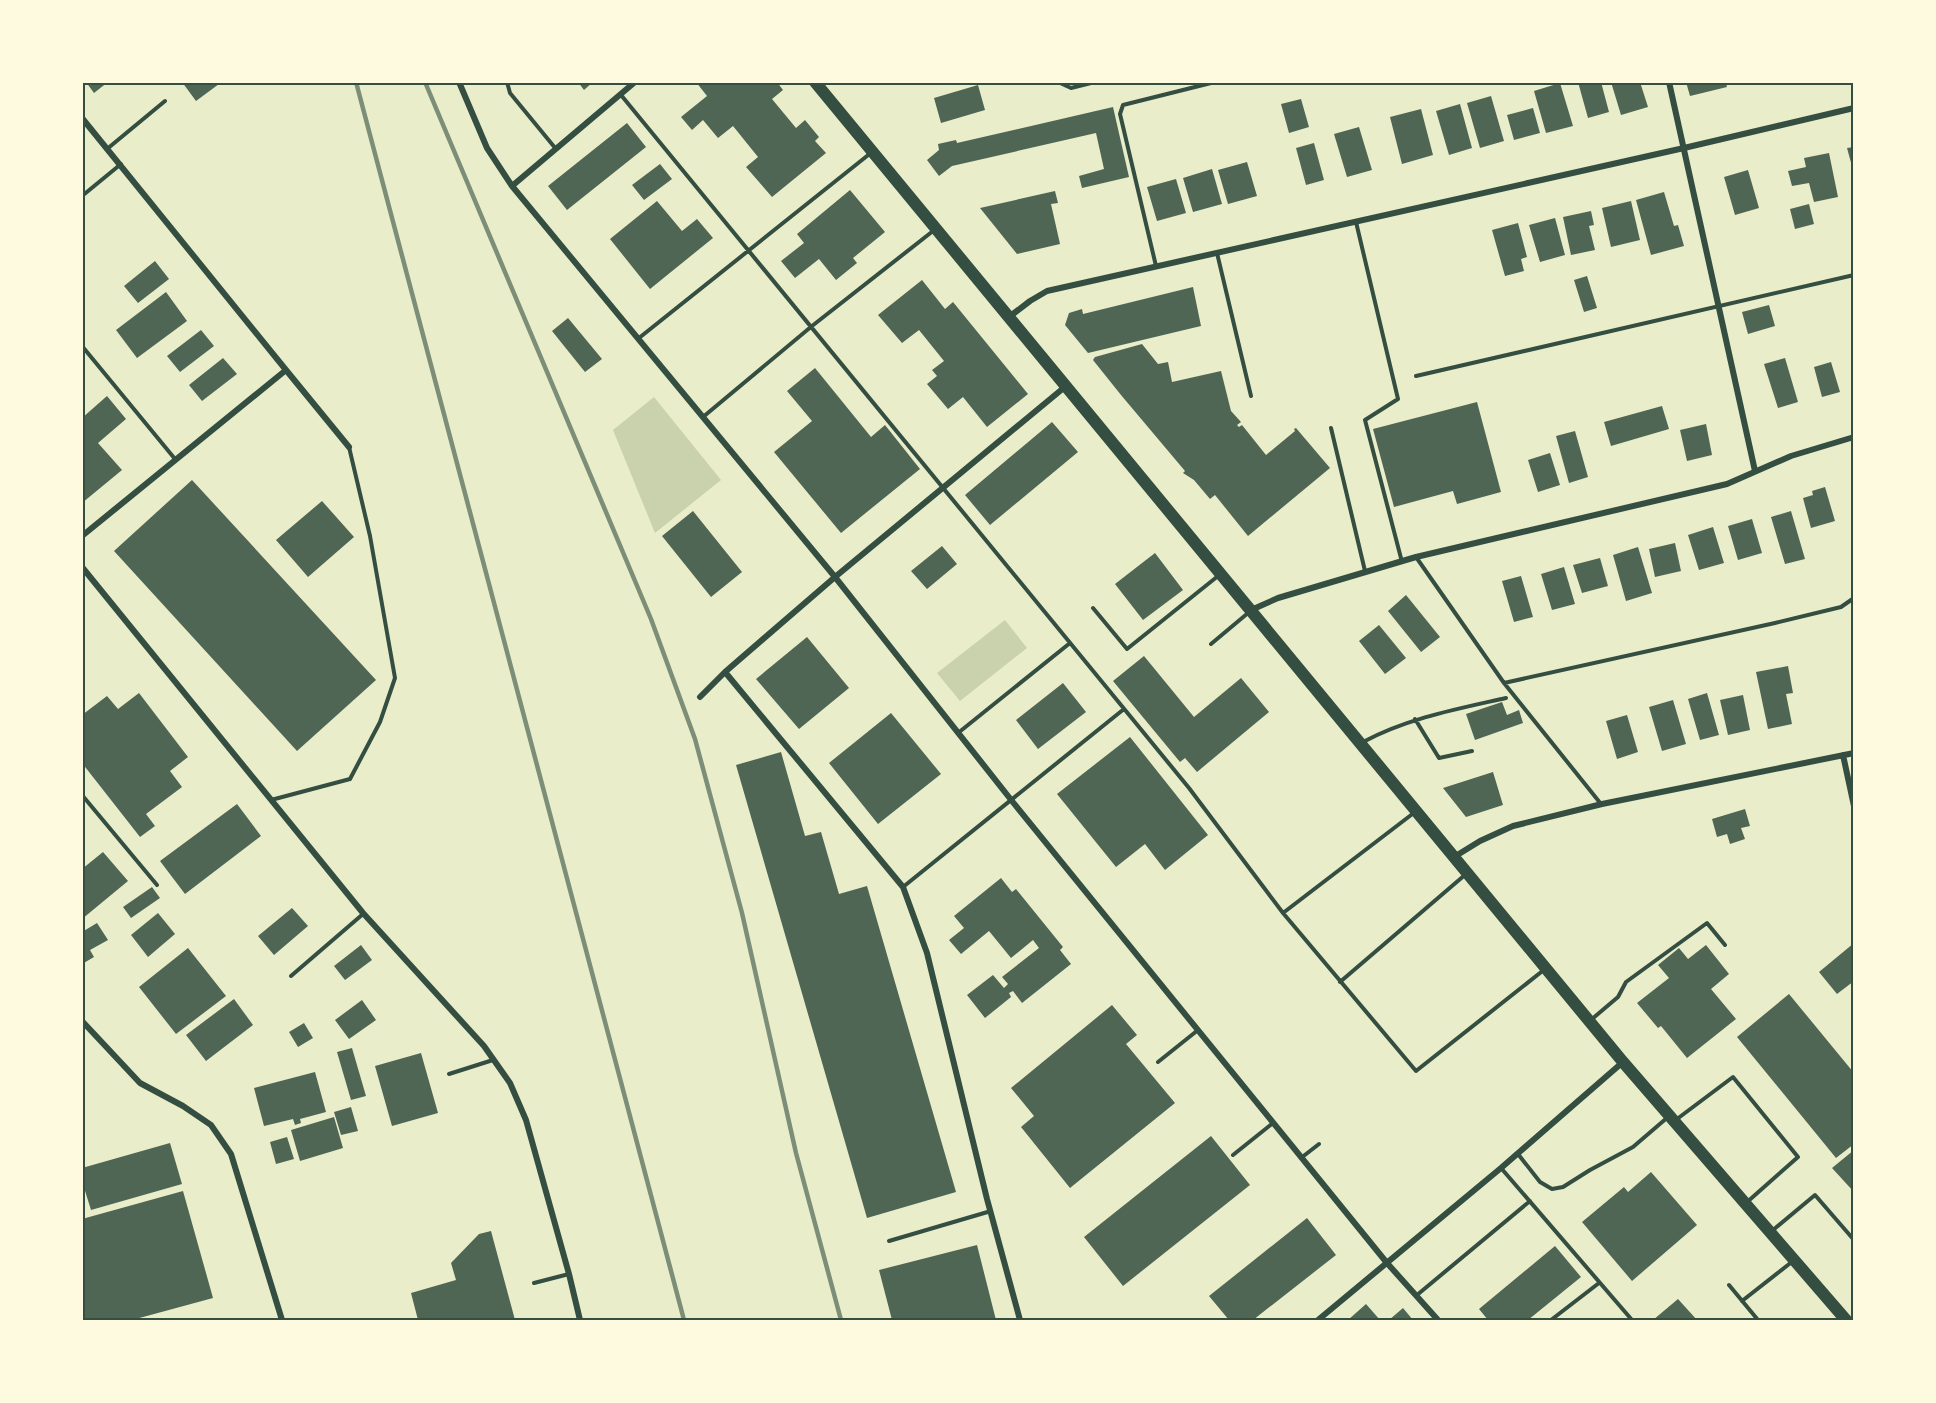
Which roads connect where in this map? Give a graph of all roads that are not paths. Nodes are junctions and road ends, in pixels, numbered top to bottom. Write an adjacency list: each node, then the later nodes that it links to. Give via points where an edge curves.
1 (459, 82): 18 (street, via 487,148)
2 (507, 82): 15 (lane, via 510,93)
3 (635, 82): 9 (street)
4 (815, 82): 16 (main road)
5 (1058, 82): 6 (lane, via 1071,88)
6 (1095, 82)
7 (1215, 82): 24 (lane, via 1124,105 1120,114)
8 (1669, 82): 14 (street)
9 (621, 95): 15 (street); 22 (lane)
10 (165, 101): 13 (lane)
11 (1854, 108): 14 (street)
12 (82, 118): 13 (street)
13 (107, 148): 17 (street)
14 (1684, 148): 20 (street); 26 (street)
15 (556, 149): 18 (street)
16 (872, 152): 21 (main road); 22 (lane)
17 (121, 164): 19 (lane); 31 (street)
18 (512, 186): 29 (street)
19 (82, 196)
20 (1355, 222): 23 (street); 44 (lane, via 1398,399 1365,420)
21 (936, 228): 27 (main road); 28 (lane)
22 (749, 249): 28 (lane); 29 (lane)
23 (1217, 253): 24 (street); 34 (lane)
24 (1156, 266): 27 (street, via 1047,291)
25 (1854, 274): 26 (lane)
26 (1719, 306): 32 (lane); 40 (street)
27 (1009, 317): 33 (main road)
28 (812, 326): 35 (lane); 41 (lane)
29 (638, 339): 35 (street)
30 (82, 346): 39 (lane)
31 (285, 370): 38 (street); 39 (street)
32 (1416, 376)
33 (1066, 386): 41 (street); 47 (main road)
34 (1251, 396)
35 (703, 417): 48 (street)
36 (1331, 428): 46 (lane)
37 (1854, 437): 40 (street)
38 (349, 447): 66 (lane, via 370,536 395,678 380,722 350,779)
39 (176, 460): 42 (street)
40 (1755, 471): 43 (street, via 1727,484)
41 (943, 488): 48 (street); 52 (lane)
42 (82, 536)
43 (1416, 558): 44 (street); 55 (lane)
44 (1402, 562): 46 (street)
45 (82, 567): 66 (street)
46 (1365, 572): 51 (street)
47 (1220, 573): 50 (lane, via 1127,649); 51 (main road)
48 (835, 577): 54 (street); 60 (street)
49 (1854, 598): 55 (lane, via 1840,607 1775,623)
50 (1093, 608)
51 (1251, 610): 53 (lane); 61 (main road)
52 (1070, 643): 58 (lane); 60 (lane)
53 (1211, 644)
54 (725, 672): 56 (street); 74 (street)
55 (1504, 683): 68 (lane)
56 (700, 697)
57 (1506, 698): 59 (lane)
58 (1124, 709): 67 (lane); 76 (lane)
59 (1415, 719): 61 (lane); 62 (lane, via 1439,758)
60 (958, 733): 67 (street)
61 (1360, 744): 70 (main road)
62 (1472, 750)
63 (1854, 753): 64 (street)
64 (1843, 755): 68 (street); 69 (street)
65 (82, 795): 73 (lane)
66 (270, 801): 75 (street)
67 (1012, 801): 74 (lane); 83 (street)
68 (1602, 804): 71 (street, via 1513,826)
69 (1854, 806)
70 (1416, 811): 71 (main road); 76 (lane)
71 (1453, 857): 72 (main road)
72 (1467, 874): 78 (main road); 80 (lane)
73 (157, 885)
74 (903, 887): 97 (street, via 927,953)
75 (363, 913): 79 (lane); 84 (street)
76 (1283, 913): 80 (lane)
77 (1725, 945): 82 (lane, via 1707,923 1626,982 1618,997)
78 (1545, 969): 80 (lane, via 1416,1071); 82 (main road)
79 (291, 976)
80 (1340, 982)
81 (82, 1022): 109 (street, via 140,1083 211,1125 231,1154)
82 (1589, 1022): 86 (main road)
83 (1198, 1030): 85 (lane); 89 (street)
84 (493, 1060): 87 (lane); 103 (street, via 510,1083 526,1120)
85 (1158, 1062)
86 (1623, 1062): 88 (main road); 91 (street)
87 (449, 1074)
88 (1672, 1119): 91 (lane, via 1634,1147 1563,1187 1552,1189 1540,1182); 96 (main road); 96 (lane, via 1733,1077 1798,1157)
89 (1273, 1123): 92 (lane); 93 (street)
90 (1319, 1144): 93 (lane)
91 (1518, 1153): 94 (street)
92 (1233, 1155)
93 (1301, 1158): 102 (street)
94 (1501, 1168): 95 (lane); 102 (street)
95 (1530, 1201): 105 (lane); 107 (lane)
96 (1746, 1204): 98 (main road)
97 (991, 1211): 100 (lane); 111 (street)
98 (1770, 1232): 99 (lane, via 1815,1195); 101 (main road)
99 (1854, 1240)
100 (889, 1241)
101 (1794, 1260): 108 (lane); 117 (main road)
102 (1387, 1263): 107 (street); 112 (street)
103 (569, 1274): 104 (lane); 110 (street)
104 (534, 1283)
105 (1599, 1283): 114 (lane); 115 (lane)
106 (1729, 1285): 108 (lane)
107 (1416, 1296): 113 (street)
108 (1742, 1301): 116 (lane)
109 (282, 1320)
110 (580, 1320)
111 (1020, 1320)
112 (1318, 1320)
113 (1438, 1320)
114 (1551, 1320)
115 (1632, 1320)
116 (1758, 1320)
117 (1846, 1320)

